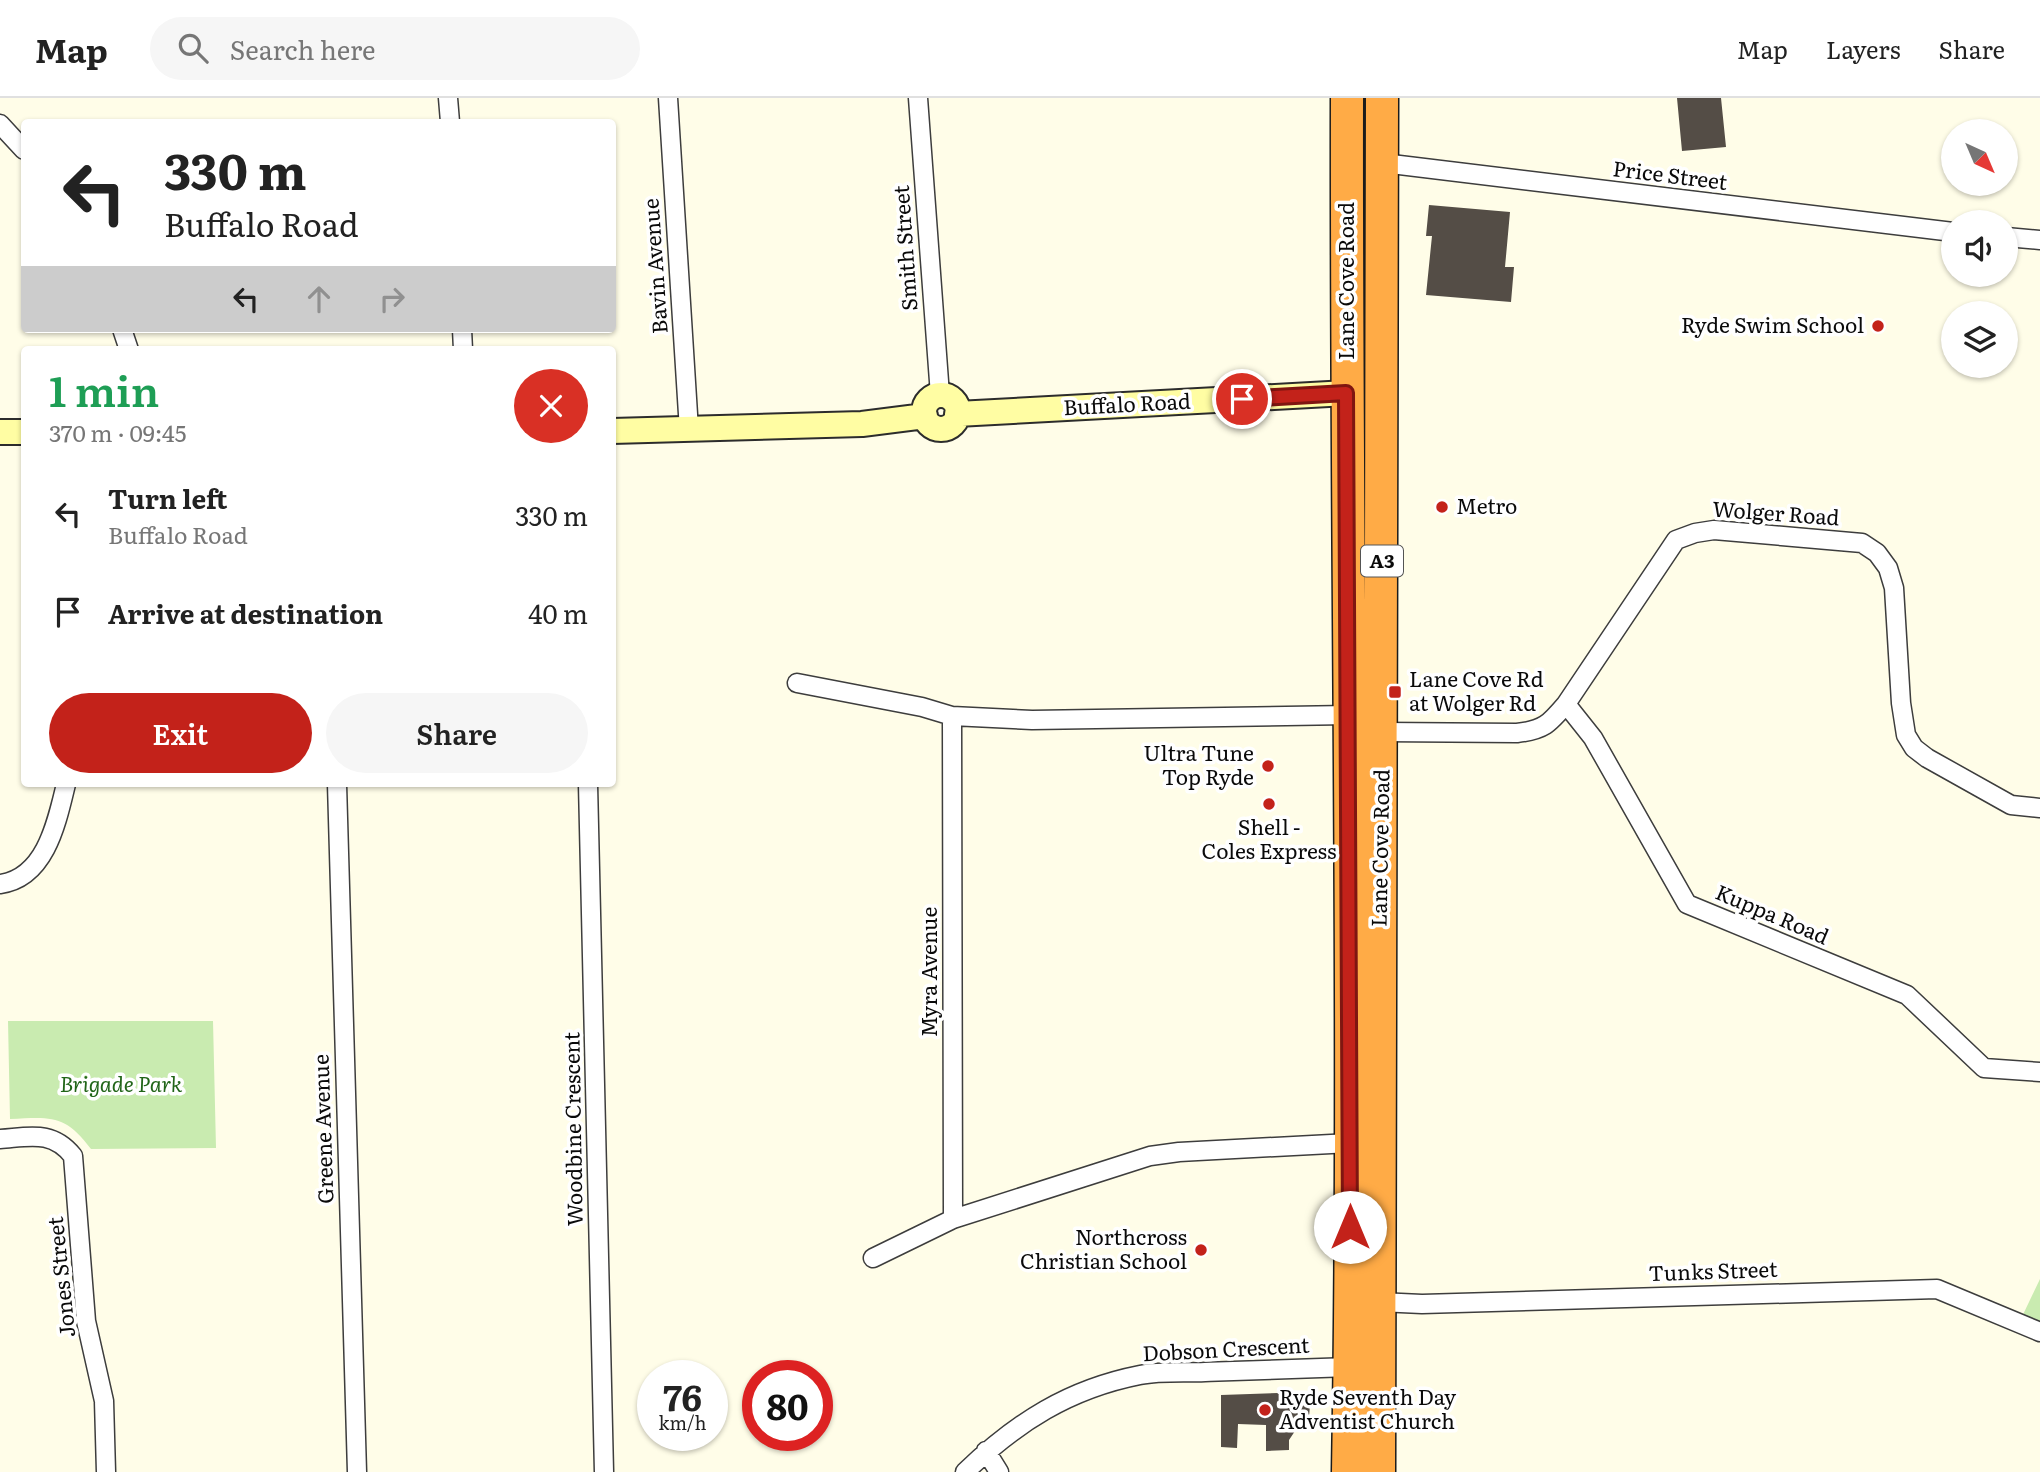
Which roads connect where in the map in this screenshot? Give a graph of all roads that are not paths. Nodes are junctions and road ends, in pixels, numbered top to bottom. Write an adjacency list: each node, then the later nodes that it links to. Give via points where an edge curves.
1 (448, 98): 6 (street)
2 (668, 98): 18 (street, Bavin Avenue)
3 (918, 98): 15 (street, Smith Street)
4 (1347, 98): 14 (highway, Lane Cove Road / A3)
5 (1382, 98): 9 (highway, Lane Cove Road / A3)
6 (450, 119)
7 (0, 124): 8 (street)
8 (21, 147)
9 (1382, 163): 10 (street, Price Street); 13 (highway, Lane Cove Road / A3)
10 (1941, 231)
11 (2018, 238): 12 (street)
12 (2040, 240)
13 (1381, 391): 14 (highway, Buffalo Road); 26 (highway, Lane Cove Road / A3)
14 (1346, 393): 16 (street, Buffalo Road); 24 (highway, Lane Cove Road / A3)
15 (940, 396): 16 (street, via 955,403); 17 (street, via 926,404)
16 (957, 414): 17 (street, via 949,427 939,429)
17 (925, 416): 18 (street, via 862,424)
18 (689, 430): 19 (street)
19 (616, 431)
20 (0, 432): 21 (street)
21 (21, 432)
22 (797, 683): 25 (street)
23 (1566, 704): 26 (street, Wolger Road, via 1536,731); 30 (street, Wolger Road, via 1676,540 1714,530 1862,543 1888,568 1894,588 1901,702 1906,735 1914,748 2011,806); 32 (street, Kuppa Road, via 1593,738 1687,904 1907,995 1984,1068)
24 (1349, 715): 25 (street, via 1032,720); 34 (highway, Lane Cove Road / A3)
25 (952, 716): 35 (street, Myra Avenue)
26 (1382, 732): 37 (highway, Lane Cove Road / A3)
27 (65, 787): 31 (street, via 51,839 38,861 23,876)
28 (337, 787): 42 (street, Greene Avenue)
29 (588, 787): 43 (street, Woodbine Crescent)
30 (2040, 808)
31 (0, 884)
32 (2040, 1072)
33 (0, 1139): 41 (street, Jones Street, via 43,1136 73,1156 86,1321 104,1401)
34 (1350, 1143): 35 (street, via 1150,1156); 39 (highway, Lane Cove Road / A3)
35 (953, 1219): 36 (street)
36 (873, 1258)
37 (1379, 1302): 38 (street, Tunks Street, via 1937,1289); 47 (highway, Lane Cove Road / A3)
38 (2040, 1332)
39 (1350, 1367): 40 (street, Dobson Crescent, via 1144,1374 1107,1382 1038,1413); 46 (highway, Lane Cove Road / A3)
40 (986, 1451): 44 (street, Dobson Crescent); 45 (street)
41 (106, 1472)
42 (357, 1472)
43 (604, 1472)
44 (965, 1472)
45 (999, 1472)
46 (1348, 1472)
47 (1379, 1472)

